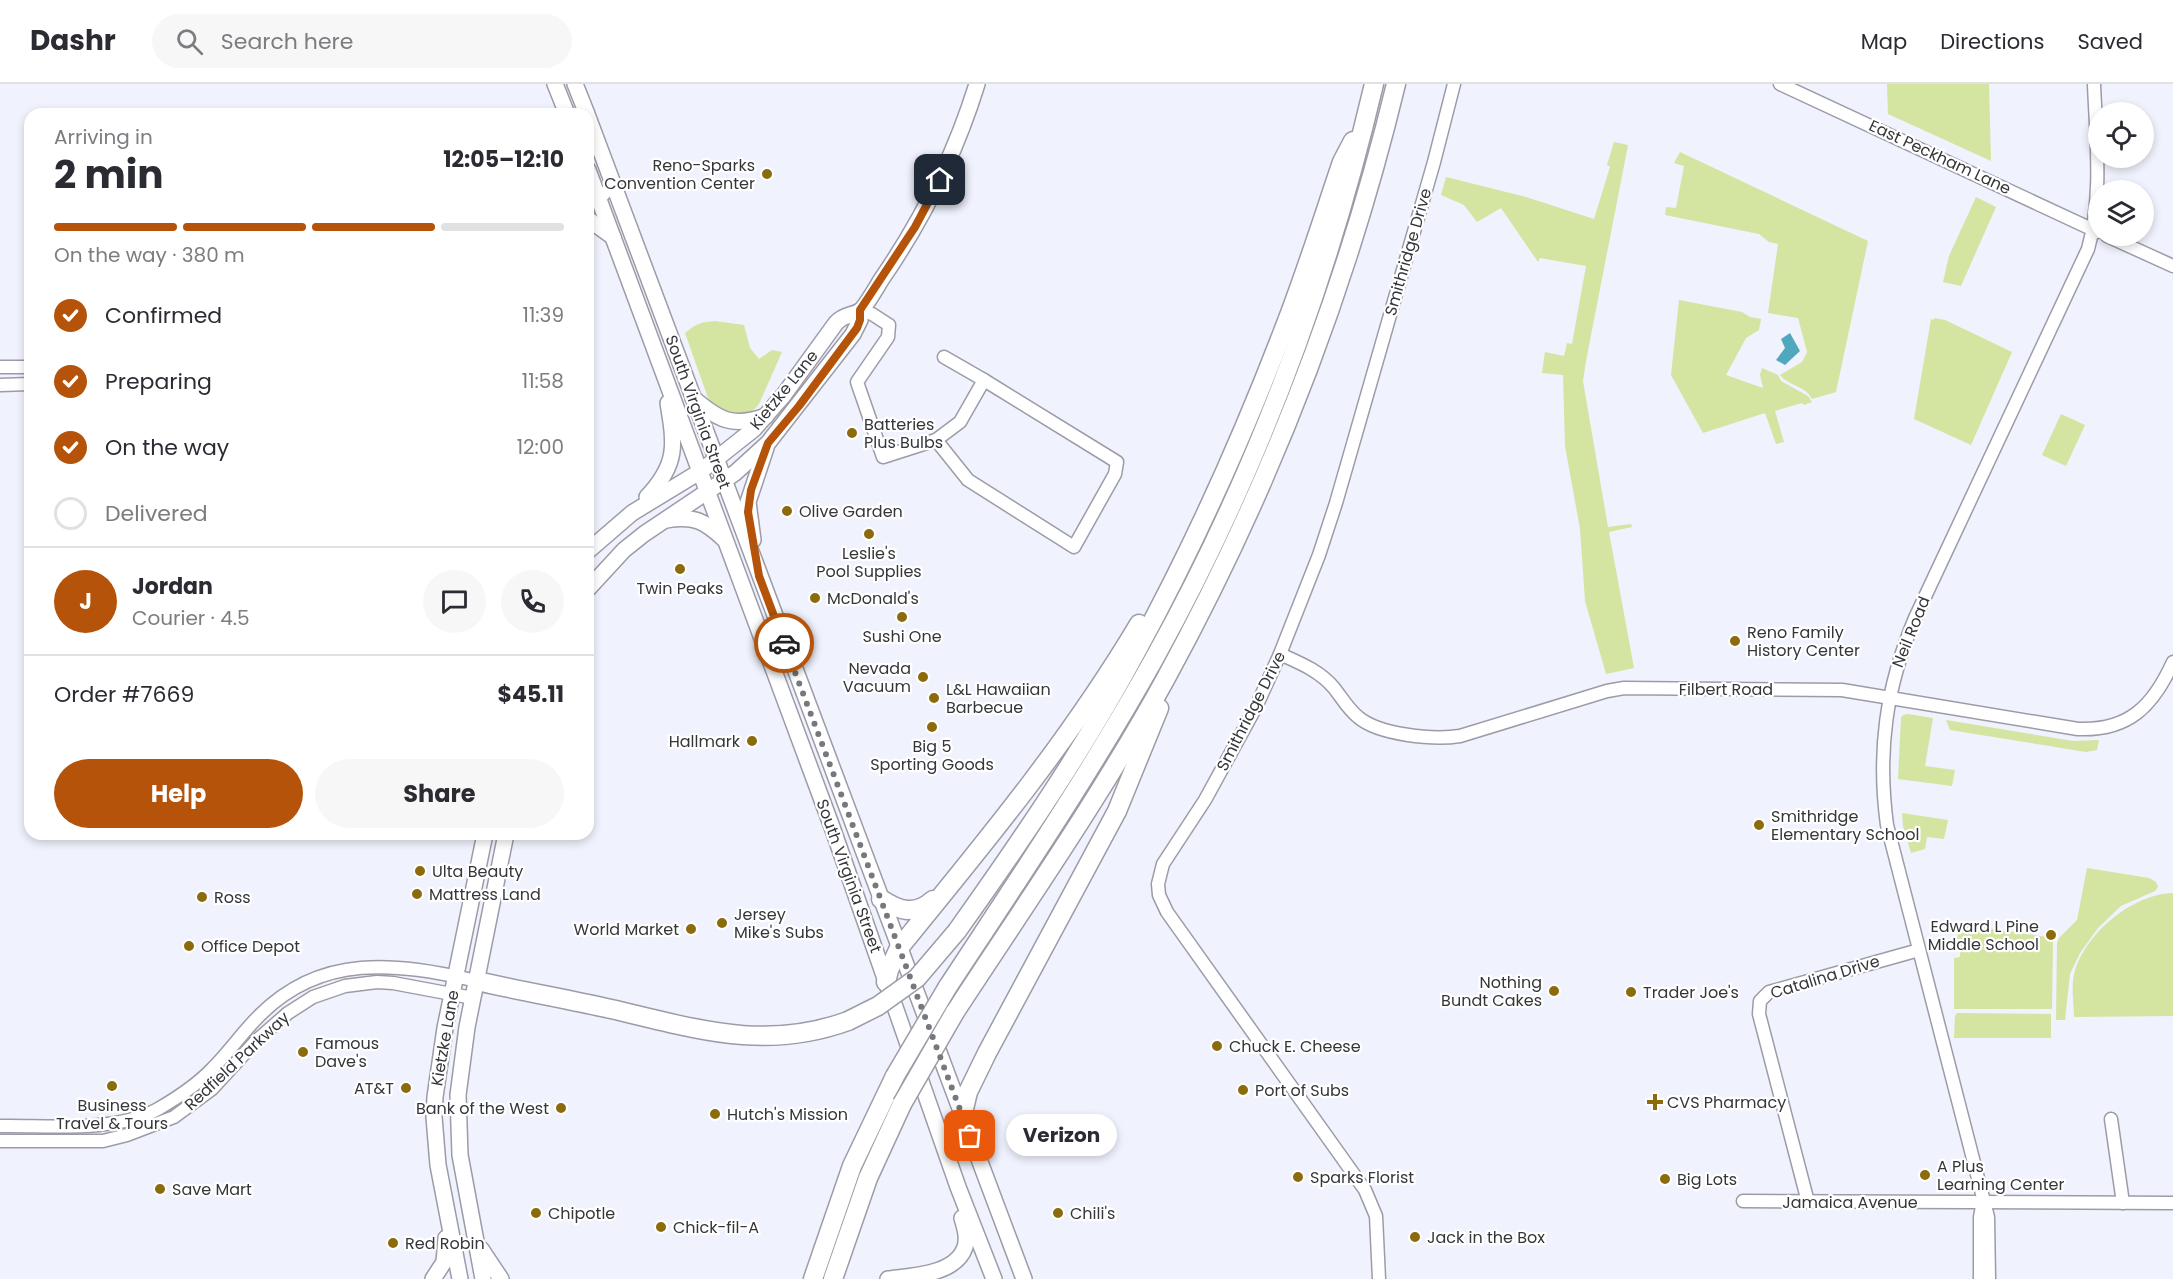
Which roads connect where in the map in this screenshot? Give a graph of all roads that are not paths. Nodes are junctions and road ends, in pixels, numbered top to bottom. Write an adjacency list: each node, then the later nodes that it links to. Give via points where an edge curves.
1 (555, 84): 9 (main road)
2 (576, 84): 10 (main road, South Virginia Street)
3 (977, 84): 23 (main road, Kietzke Lane, via 953,152 926,208)
4 (1374, 84): 11 (highway)
5 (1396, 84): 46 (highway, via 1356,230 1309,369 1249,511)
6 (1454, 84): 47 (street, Smithridge Drive, via 1336,503)
7 (1780, 84): 18 (street, East Peckham Lane)
8 (2094, 84): 13 (street, Neil Road)
9 (565, 108)
10 (584, 108)
11 (1366, 115): 35 (highway, via 1342,162 1287,321); 78 (highway, bridge, via 1343,206 1304,324 1211,548 1120,719 895,1076 852,1166)
12 (594, 134): 14 (main road, South Virginia Street)
13 (2096, 180)
14 (613, 184): 15 (street); 31 (main road, South Virginia Street)
15 (594, 194)
16 (594, 199): 19 (main road, South Virginia Street)
17 (594, 223): 19 (main road)
18 (2088, 227)
19 (614, 237): 25 (main road, South Virginia Street)
20 (2089, 246): 49 (street, Neil Road, via 1915,618)
21 (2129, 246): 22 (street)
22 (2173, 266)
23 (860, 310): 32 (main road, Kietzke Lane, via 836,323); 33 (street, via 889,326 888,337 858,382 883,457); 34 (main road, Kietzke Lane, via 853,334)
24 (945, 357): 28 (street)
25 (661, 365): 37 (main road, South Virginia Street); 40 (main road, via 672,430 670,463 661,482)
26 (24, 367): 27 (street)
27 (0, 368)
28 (984, 380): 33 (street, via 960,422); 33 (street, via 1117,462 1115,474 1074,547 968,480)
29 (24, 384): 30 (street)
30 (0, 385)
31 (692, 396): 32 (main road, via 714,414 733,422); 36 (main road, South Virginia Street)
32 (766, 416): 36 (main road, Kietzke Lane)
33 (936, 440)
34 (768, 443): 38 (main road, Kietzke Lane); 44 (main road, via 748,502)
35 (1234, 448): 54 (highway, via 1154,598 1100,686); 60 (highway, bridge, via 1160,606 1091,731 957,931 917,978 878,1006 818,1031 754,1037)
36 (716, 461): 37 (main road, Kietzke Lane); 38 (main road, South Virginia Street)
37 (701, 471): 39 (main road, South Virginia Street); 40 (main road, Kietzke Lane)
38 (723, 481): 39 (main road, Kietzke Lane); 44 (main road, South Virginia Street)
39 (708, 491): 41 (main road, Kietzke Lane); 42 (main road, South Virginia Street)
40 (632, 513): 43 (main road, Kietzke Lane)
41 (663, 520): 42 (main road, via 698,520); 45 (main road, Kietzke Lane, via 624,550)
42 (726, 542): 51 (main road, South Virginia Street)
43 (594, 546)
44 (759, 576): 50 (main road, South Virginia Street)
45 (594, 582)
46 (1188, 636): 62 (highway, via 1117,812 987,1053); 79 (highway, bridge, via 1113,768 955,1012 902,1104 868,1178)
47 (1280, 654): 49 (street, Filbert Road, via 1323,677 1367,723 1428,738 1460,736 1624,688 1842,690); 83 (street, Smithridge Drive, via 1233,750 1163,864 1159,895 1180,931 1365,1190 1376,1216)
48 (2173, 662): 49 (street, Filbert Road, via 2162,686 2144,709 2120,723 2099,729 2078,729)
49 (1888, 698): 57 (street, Neil Road, via 1882,766 1884,805)
50 (828, 759): 51 (main road); 55 (main road, South Virginia Street)
51 (809, 765): 59 (main road, South Virginia Street)
52 (483, 840): 58 (main road, Kietzke Lane)
53 (505, 840): 60 (main road, Kietzke Lane)
54 (952, 883): 55 (highway, via 929,904 913,911 897,909); 56 (highway)
55 (881, 899): 56 (main road, South Virginia Street)
56 (899, 948): 59 (highway); 62 (main road, South Virginia Street)
57 (1919, 950): 69 (street, Catalina Drive, via 1769,992 1760,1002 1759,1014); 70 (street, Neil Road)
58 (456, 976): 60 (street, Redfield Parkway); 61 (main road, Kietzke Lane); 64 (street, Redfield Parkway, via 381,966 332,972 293,989 275,1002 212,1069 157,1109 139,1117 96,1125)
59 (886, 982): 66 (main road, South Virginia Street)
60 (475, 990): 61 (street, Redfield Parkway); 73 (main road, Kietzke Lane, via 457,1108 460,1155)
61 (453, 994): 65 (street, Redfield Parkway, via 377,982 332,990 298,1006 278,1021 212,1089 174,1117 103,1141); 67 (main road, Kietzke Lane, via 435,1098 436,1148)
62 (962, 1117): 82 (main road, South Virginia Street)
63 (2111, 1119): 71 (street)
64 (0, 1126)
65 (0, 1142)
66 (948, 1157): 80 (main road, via 966,1232 965,1247 949,1265); 81 (main road, South Virginia Street)
67 (443, 1190): 74 (main road, via 446,1252); 75 (main road, Kietzke Lane)
68 (1743, 1201): 69 (street, Jamaica Avenue)
69 (1808, 1202): 70 (street, Jamaica Avenue)
70 (1983, 1202): 71 (street, Jamaica Avenue); 84 (street, Neil Road); 85 (street, Neil Road, via 1989,1222)
71 (2123, 1203): 72 (street, Jamaica Avenue)
72 (2173, 1203)
73 (475, 1236): 76 (main road, Kietzke Lane); 77 (main road)
74 (433, 1279)
75 (460, 1279)
76 (483, 1279)
77 (501, 1279)
78 (813, 1279)
79 (833, 1279)
80 (888, 1279)
81 (994, 1279)
82 (1024, 1279)
83 (1379, 1279)
84 (1980, 1279)
85 (1989, 1279)

